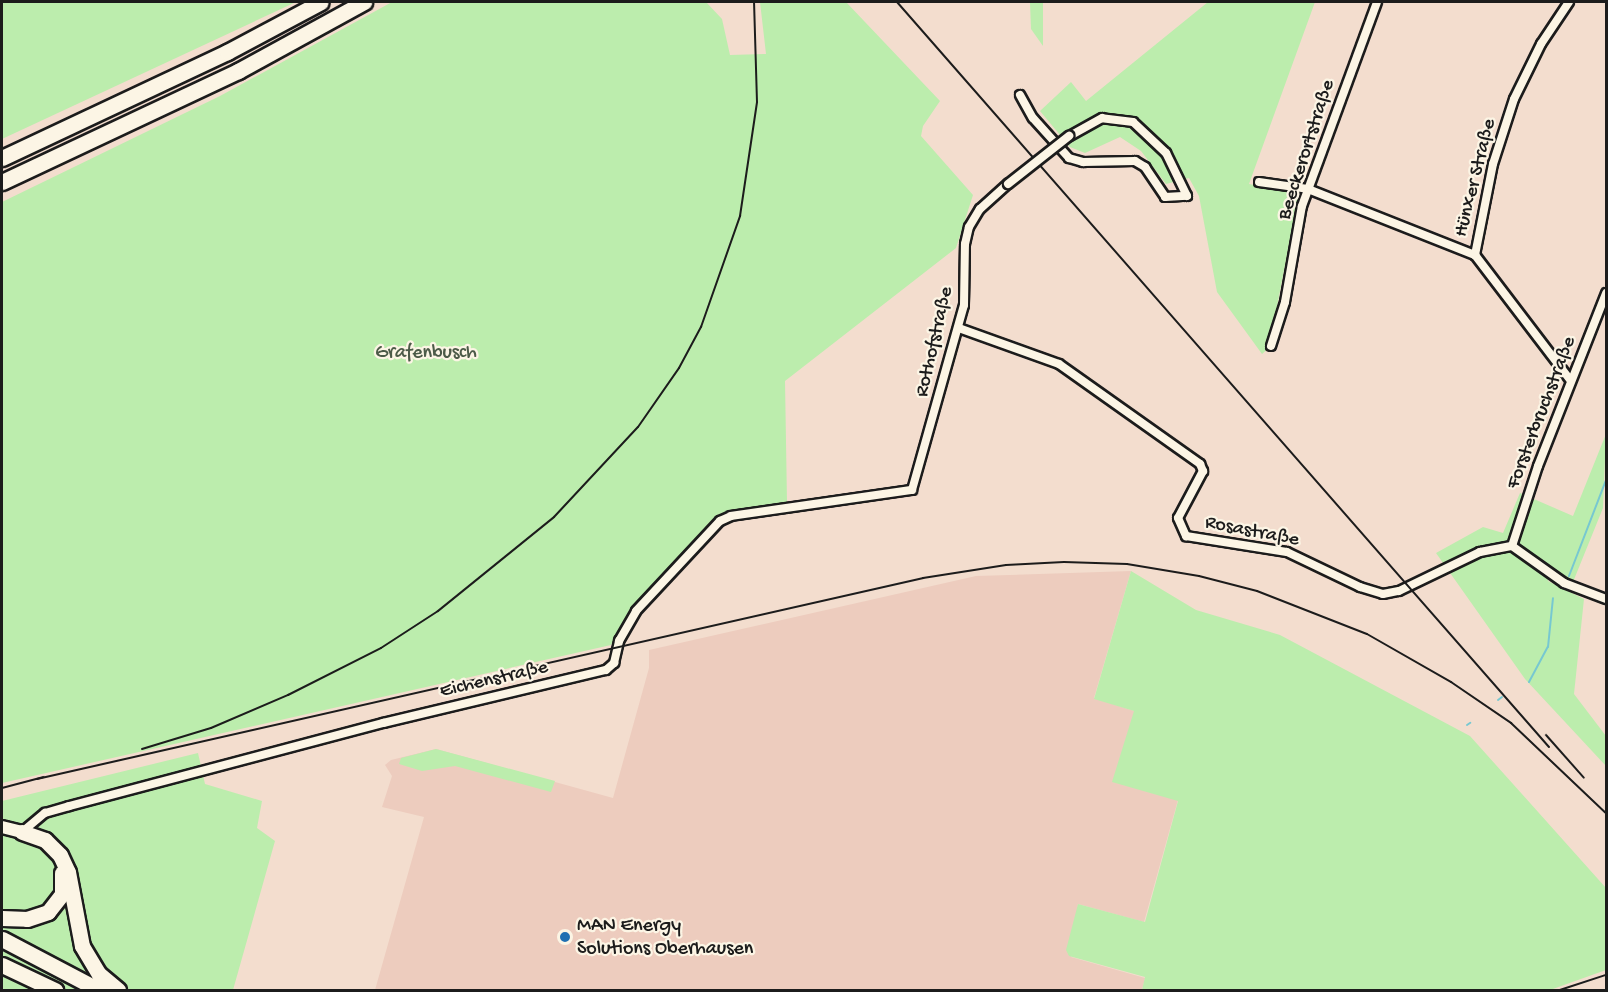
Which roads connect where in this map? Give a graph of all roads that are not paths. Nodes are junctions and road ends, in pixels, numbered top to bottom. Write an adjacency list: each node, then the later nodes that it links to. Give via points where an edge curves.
1 (321, 2): 6 (highway, via 227,52)
2 (364, 2): 7 (highway, via 238,71)
3 (1377, 2): 9 (street, Beeckerortstraße)
4 (1569, 2): 10 (street, Hünxer Straße, via 1541,44 1514,99 1493,164)
5 (1020, 95): 12 (street, Rothofstraße, bridge, via 1033,118 1069,158 1083,162 1135,160 1145,167 1166,197 1187,196 1166,153 1133,122 1102,118 1069,136 1008,184 980,209 969,226 964,244 966,296)
6 (4, 156)
7 (2, 182)
8 (1259, 182): 9 (street)
9 (1308, 189): 10 (street); 13 (street, Beeckerortstraße, via 1285,302)
10 (1475, 255): 14 (street, Hünxer Straße)
11 (1606, 293): 14 (street, Forsterbruchstraße)
12 (959, 328): 15 (street, Rothofstraße); 16 (street, Rosastraße, via 1059,364 1200,464 1203,471 1178,518 1186,536 1287,552 1383,594 1399,591 1480,552)
13 (1271, 346)
14 (1571, 381): 16 (street, Forsterbruchstraße)
15 (912, 490): 19 (street, Eichenstraße, via 731,516 720,521 636,611 619,641 614,663 606,670 383,723 69,806 45,813)
16 (1512, 546): 17 (street, via 1564,583)
17 (1606, 599)
18 (2, 827): 19 (main road)
19 (22, 832): 20 (highway, via 56,858 62,894 54,906 39,916); 27 (highway, via 45,840 63,860 82,946 99,974)
20 (2, 918)
21 (2, 939): 26 (highway)
22 (2, 965): 24 (highway)
23 (2, 971): 24 (highway)
24 (21, 974): 25 (highway)
25 (55, 990)
26 (99, 990)
27 (118, 990)

